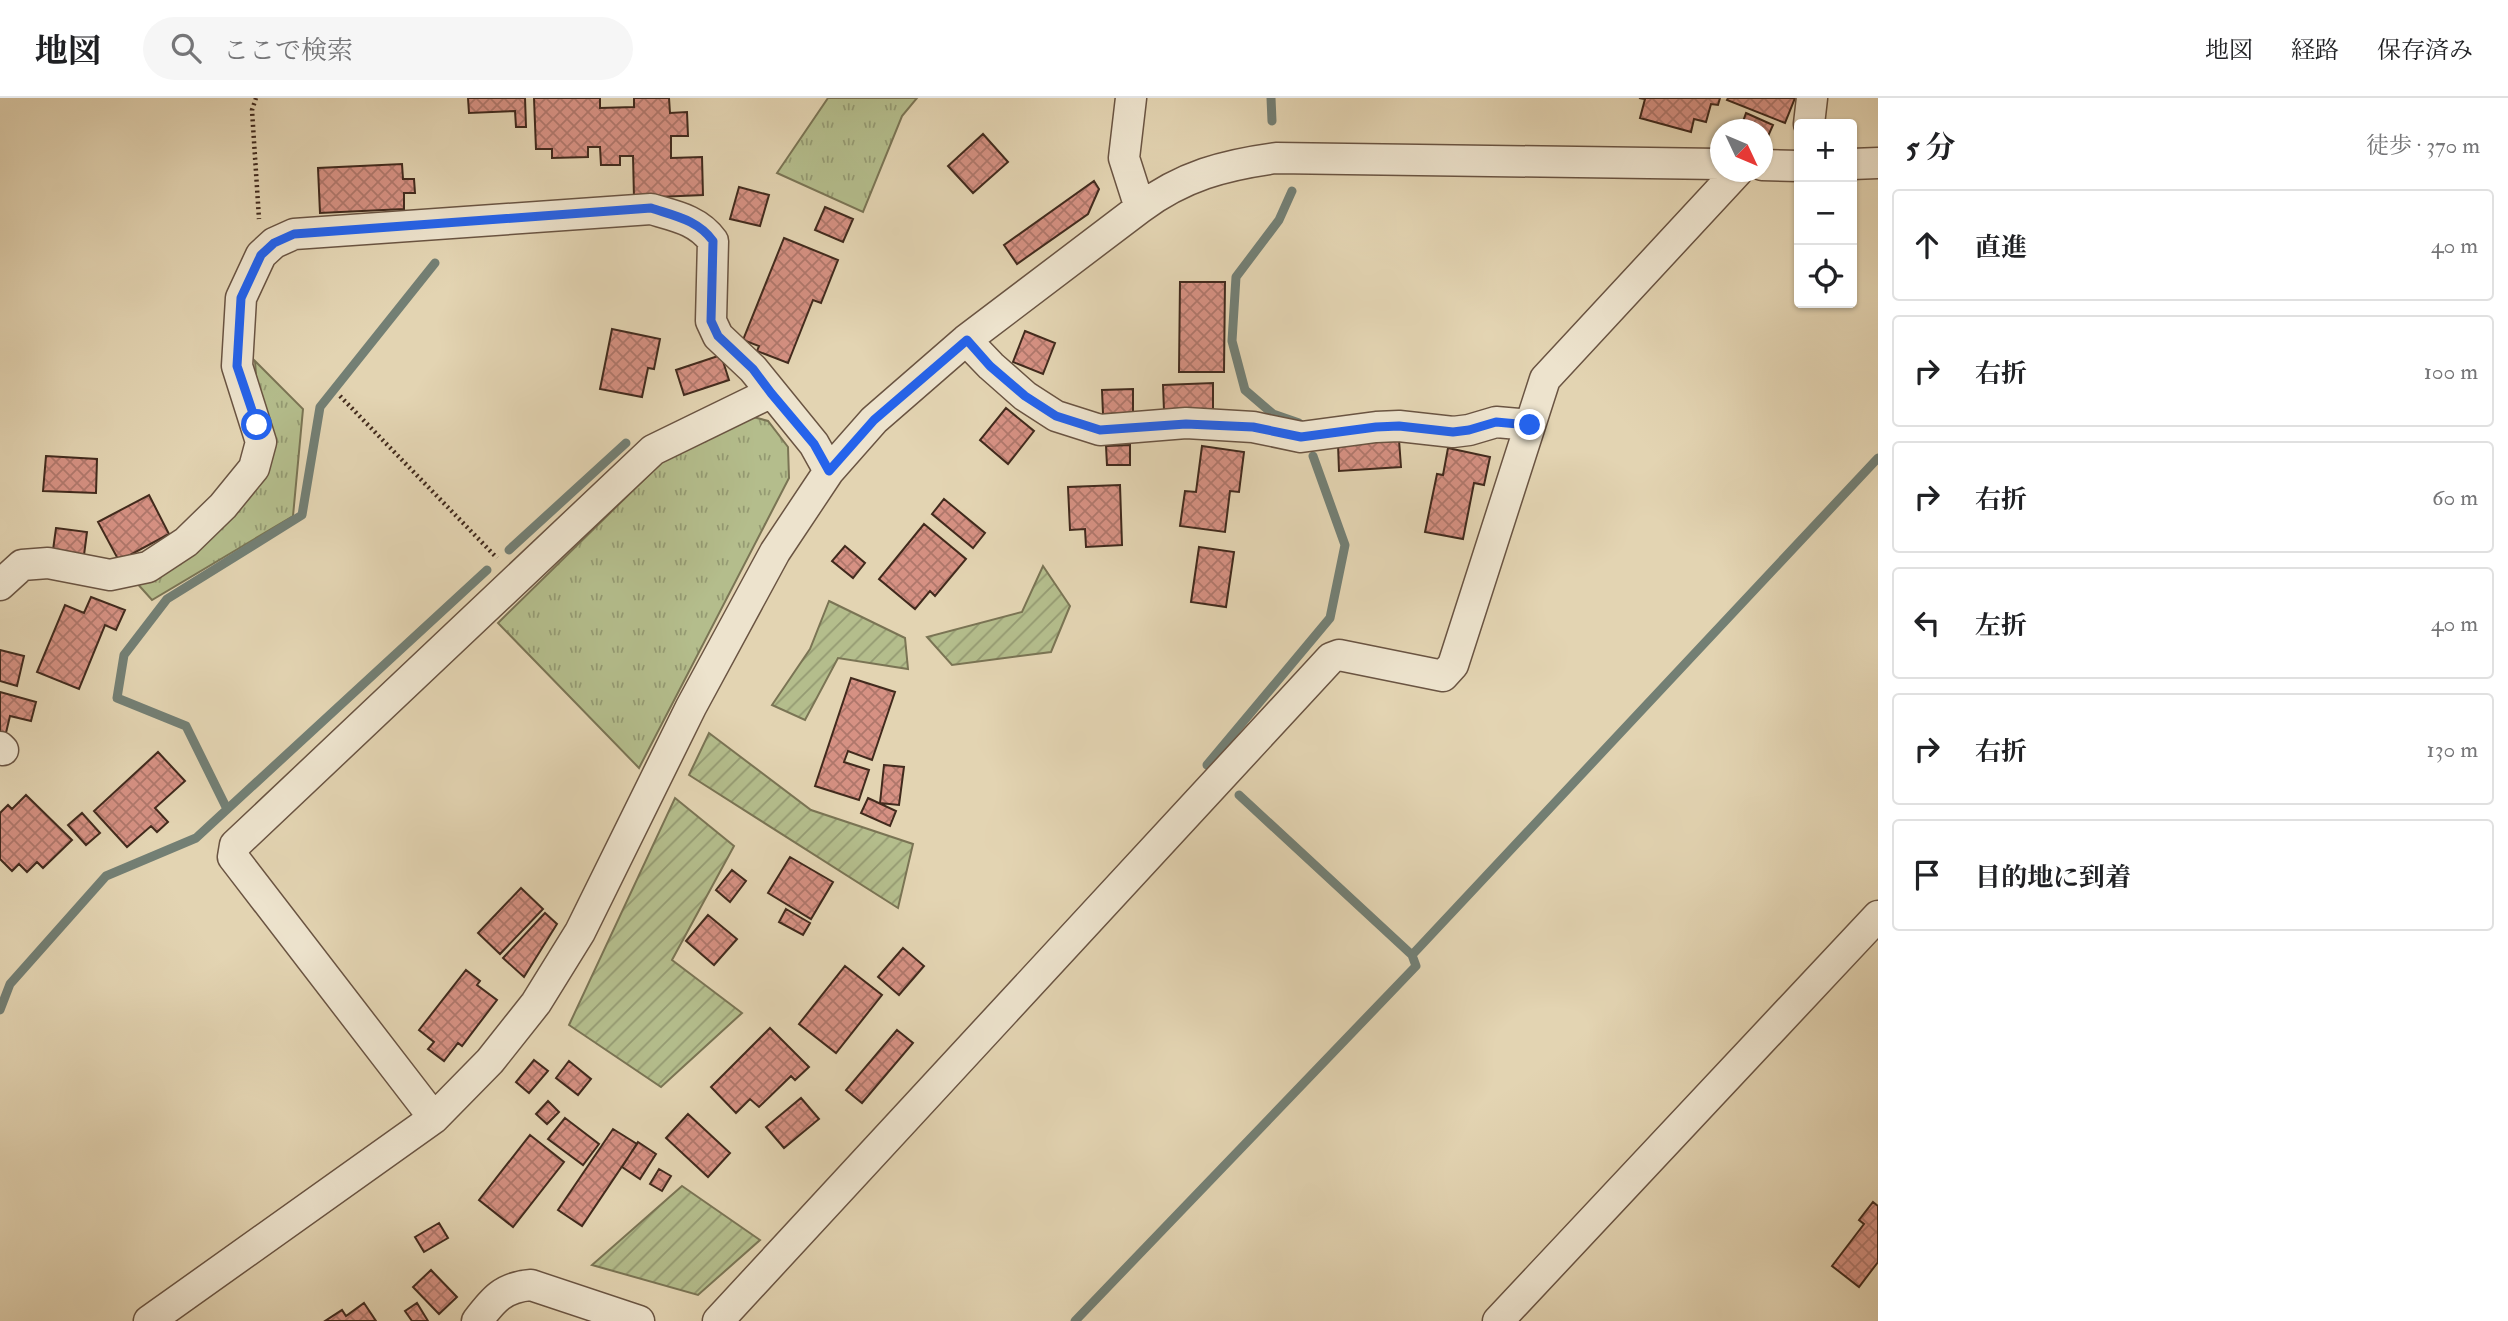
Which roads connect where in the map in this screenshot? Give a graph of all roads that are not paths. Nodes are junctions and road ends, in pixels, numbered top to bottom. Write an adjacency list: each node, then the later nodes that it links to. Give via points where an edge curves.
1 (1131, 98): 10 (street, via 1124,158)
2 (1811, 98): 3 (street)
3 (1810, 119)
4 (1878, 163): 6 (street)
5 (1710, 164): 10 (street, via 1276,158 1234,163 1190,178)
6 (1857, 164)
7 (1773, 165): 8 (street)
8 (1794, 166)
9 (1728, 182): 13 (street, via 1545,379)
10 (1140, 208): 11 (street)
11 (967, 340): 13 (street, via 1025,396 1056,416 1100,430 1186,424 1253,427 1301,437 1376,427 1453,432 1496,422); 14 (street, via 874,420)
12 (771, 393): 14 (street, via 814,444); 15 (street, via 718,336 711,321 713,241 688,219 651,208 294,234 261,255 241,298 237,366 261,442 254,468 223,506 186,542 148,567 110,575 48,562 22,565); 17 (street, via 653,450 235,845 233,857)
13 (1530, 425): 21 (street, via 1453,665 1443,676 1339,655 1331,658)
14 (829, 471): 17 (street, via 775,552 691,707 580,932 536,1003 490,1061)
15 (0, 585)
16 (1878, 916): 22 (street)
17 (434, 1118): 18 (street)
18 (149, 1321)
19 (477, 1321): 20 (street, via 493,1301 514,1286 531,1285)
20 (639, 1321)
21 (720, 1321)
22 (1498, 1321)

